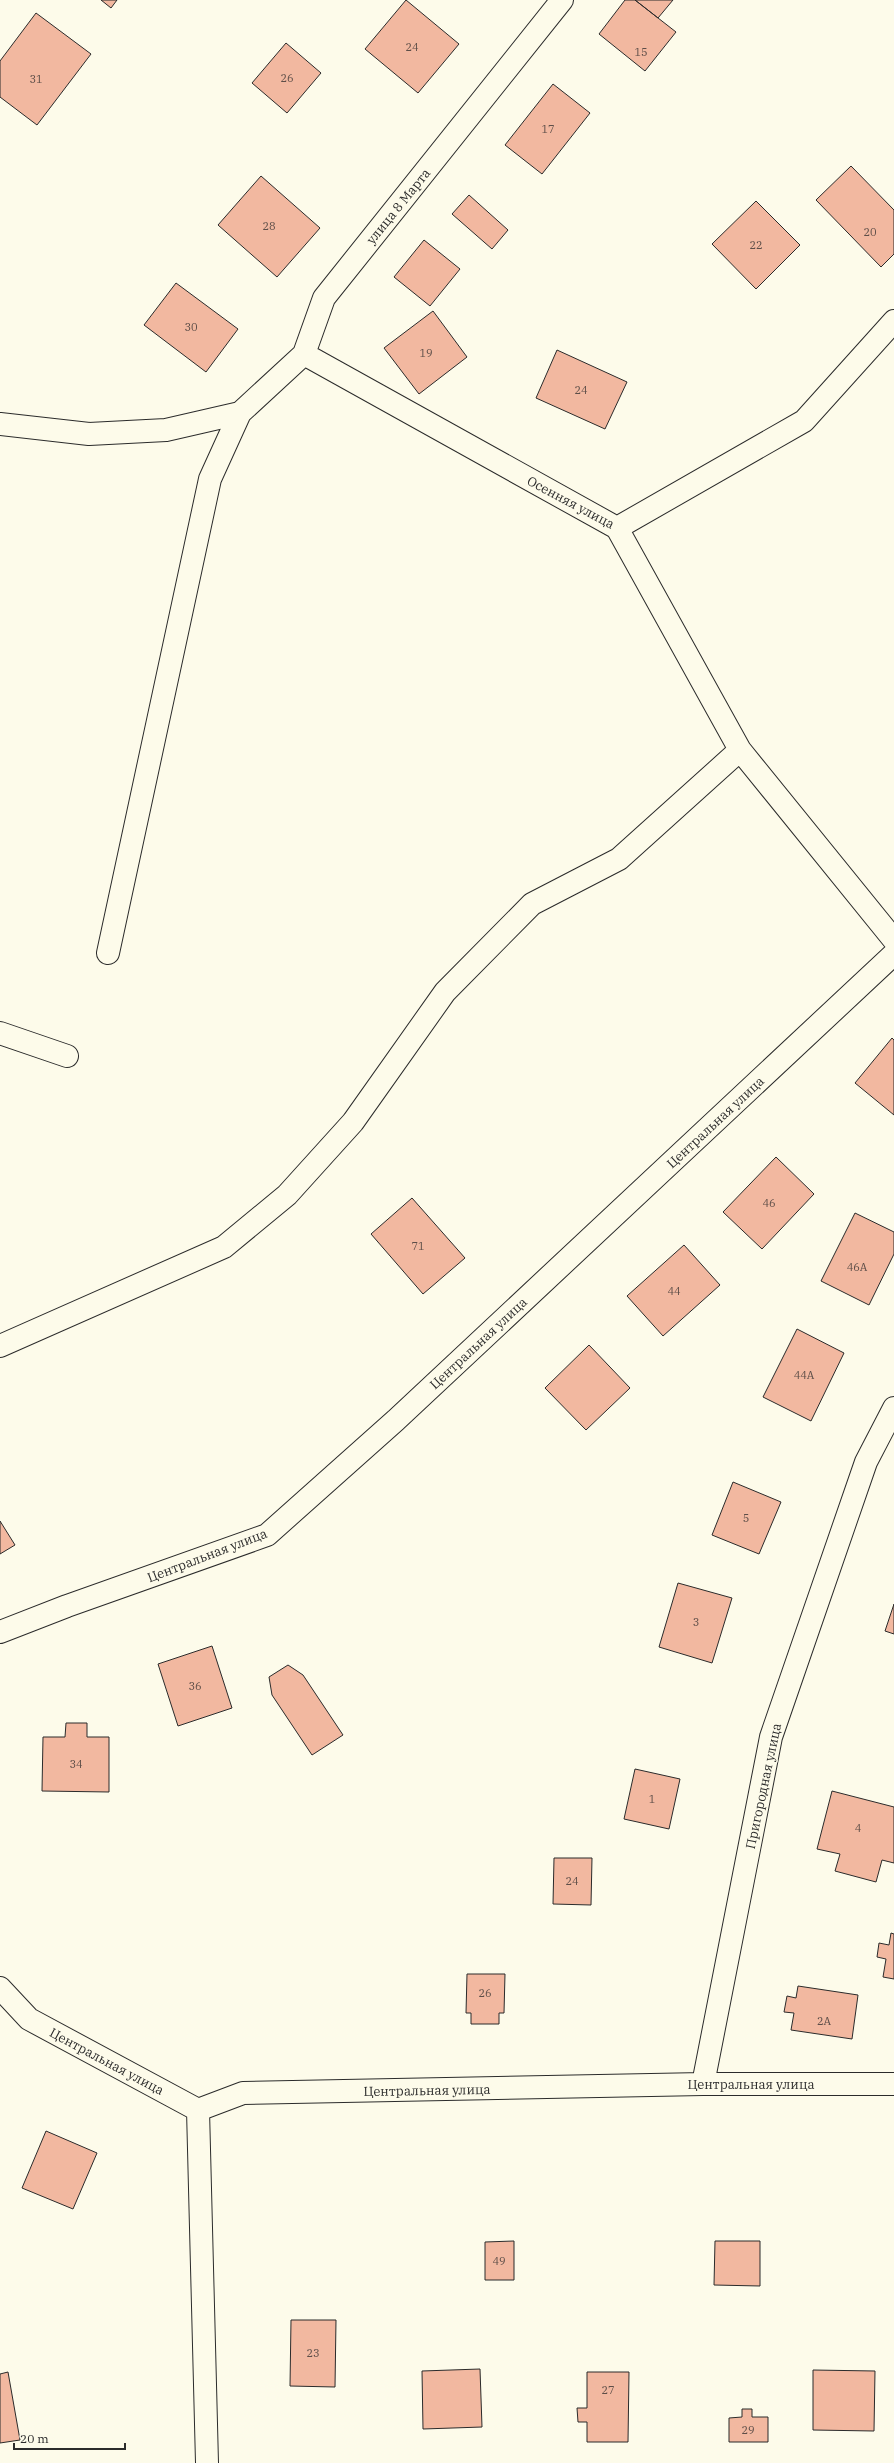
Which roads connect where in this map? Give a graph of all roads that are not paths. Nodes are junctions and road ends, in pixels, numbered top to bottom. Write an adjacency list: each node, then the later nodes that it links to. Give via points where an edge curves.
1 (562, 0): 3 (street, улица 8 Марта, via 324,298)
2 (894, 321): 6 (street, Осенняя улица, via 804,421)
3 (304, 354): 4 (street, улица 8 Марта); 6 (street, Осенняя улица)
4 (240, 412): 5 (street, via 166,430 89,434); 9 (street, via 210,479)
5 (0, 424)
6 (617, 528): 7 (street)
7 (740, 750): 8 (street); 13 (street, via 619,859 532,904 445,992 353,1122 287,1195 224,1247)
8 (894, 940)
9 (108, 953)
10 (894, 954): 15 (street, Центральная улица, via 396,1420 267,1535)
11 (0, 1033): 12 (street)
12 (67, 1056)
13 (0, 1346)
14 (894, 1408): 17 (street, Пригородная улица, via 866,1462 771,1736)
15 (0, 1632)
16 (0, 1988): 19 (street, Центральная улица, via 29,2019)
17 (703, 2084): 18 (street, Центральная улица); 19 (street, Центральная улица, via 243,2094)
18 (894, 2084)
19 (198, 2110): 20 (street)
20 (207, 2463)

